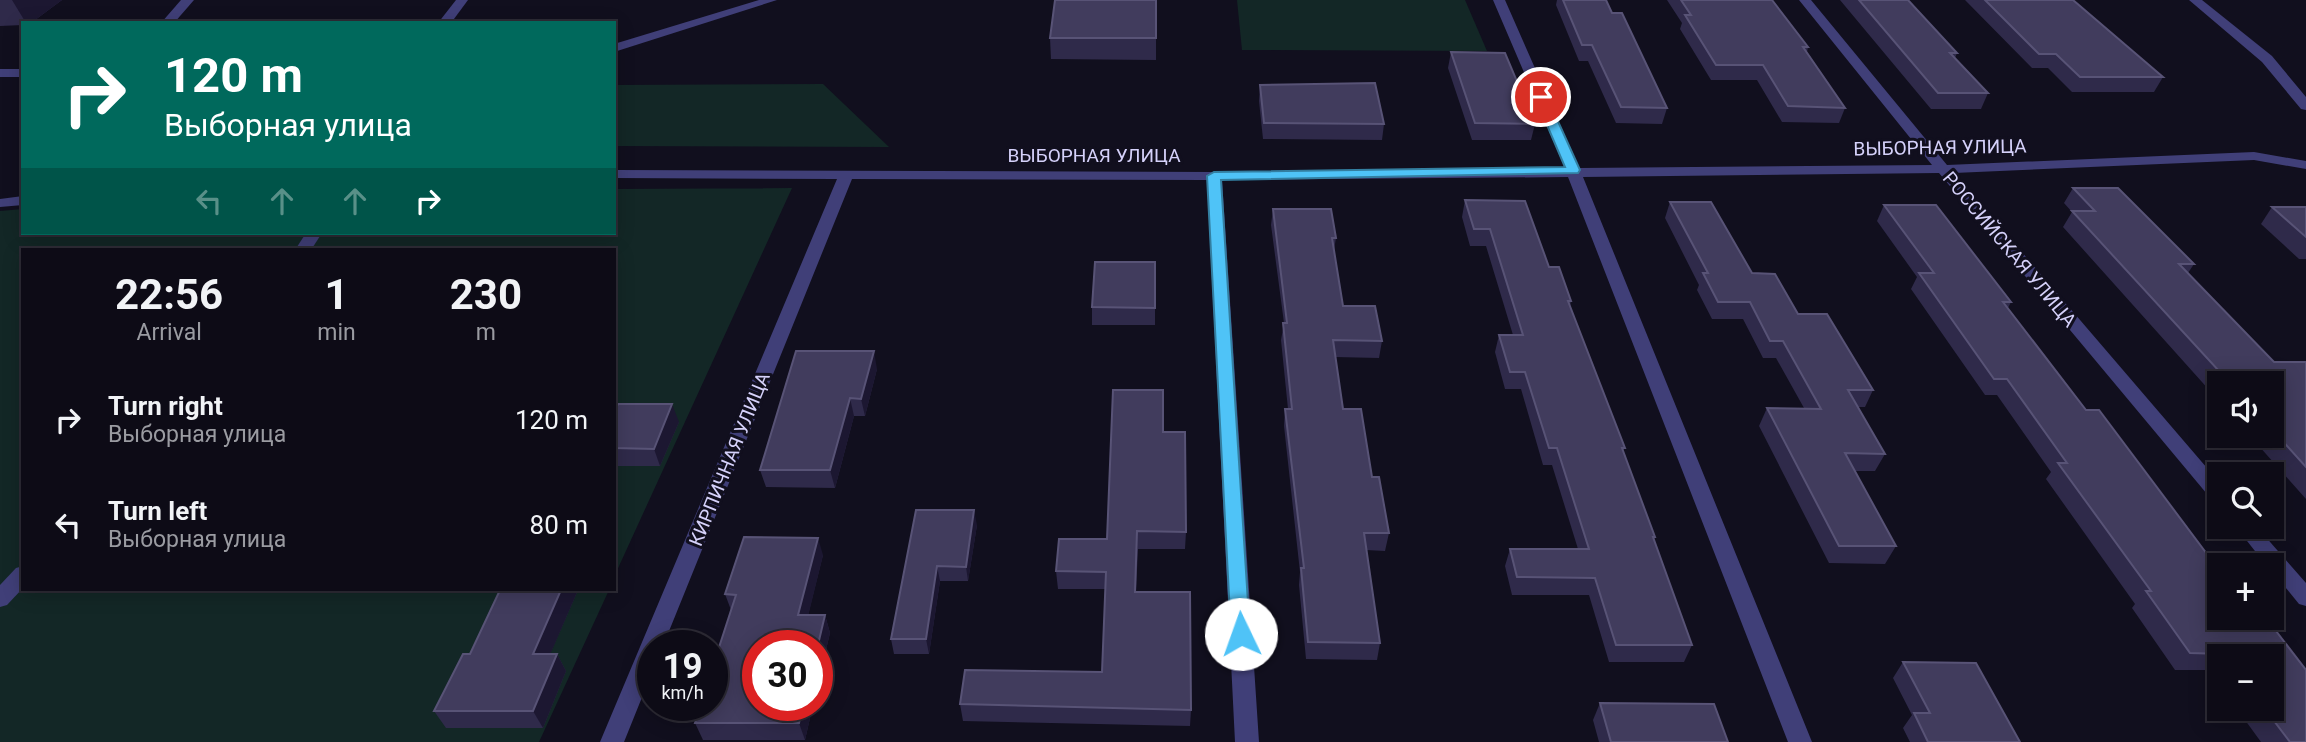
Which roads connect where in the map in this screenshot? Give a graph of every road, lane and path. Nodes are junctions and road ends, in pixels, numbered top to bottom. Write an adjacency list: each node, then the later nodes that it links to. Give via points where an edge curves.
1 (188, 0): 7 (street)
2 (461, 0): 8 (street)
3 (771, 0): 9 (street)
4 (1499, 0): 15 (street)
5 (1805, 0): 14 (street, РОССИЙСКАЯ УЛИЦА)
6 (2195, 0): 12 (street, via 2267,59)
7 (169, 21)
8 (445, 21)
9 (616, 47)
10 (21, 73): 11 (street)
11 (0, 74)
12 (2306, 106)
13 (2306, 165): 14 (street, ВЫБОРНАЯ УЛИЦА, via 2254,156)
14 (1943, 169): 15 (street, ВЫБОРНАЯ УЛИЦА); 21 (street, РОССИЙСКАЯ УЛИЦА)
15 (1573, 170): 18 (street, ВЫБОРНАЯ УЛИЦА); 28 (street)
16 (616, 174): 17 (street, ВЫБОРНАЯ УЛИЦА)
17 (846, 175): 18 (street, ВЫБОРНАЯ УЛИЦА); 26 (street, КИРПИЧНАЯ УЛИЦА)
18 (1214, 176): 27 (street)
19 (21, 200): 20 (street)
20 (0, 203)
21 (2207, 481)
22 (2256, 539): 24 (street)
23 (21, 576): 25 (street)
24 (2306, 598)
25 (0, 599)
26 (612, 742)
27 (1247, 742)
28 (1800, 742)

